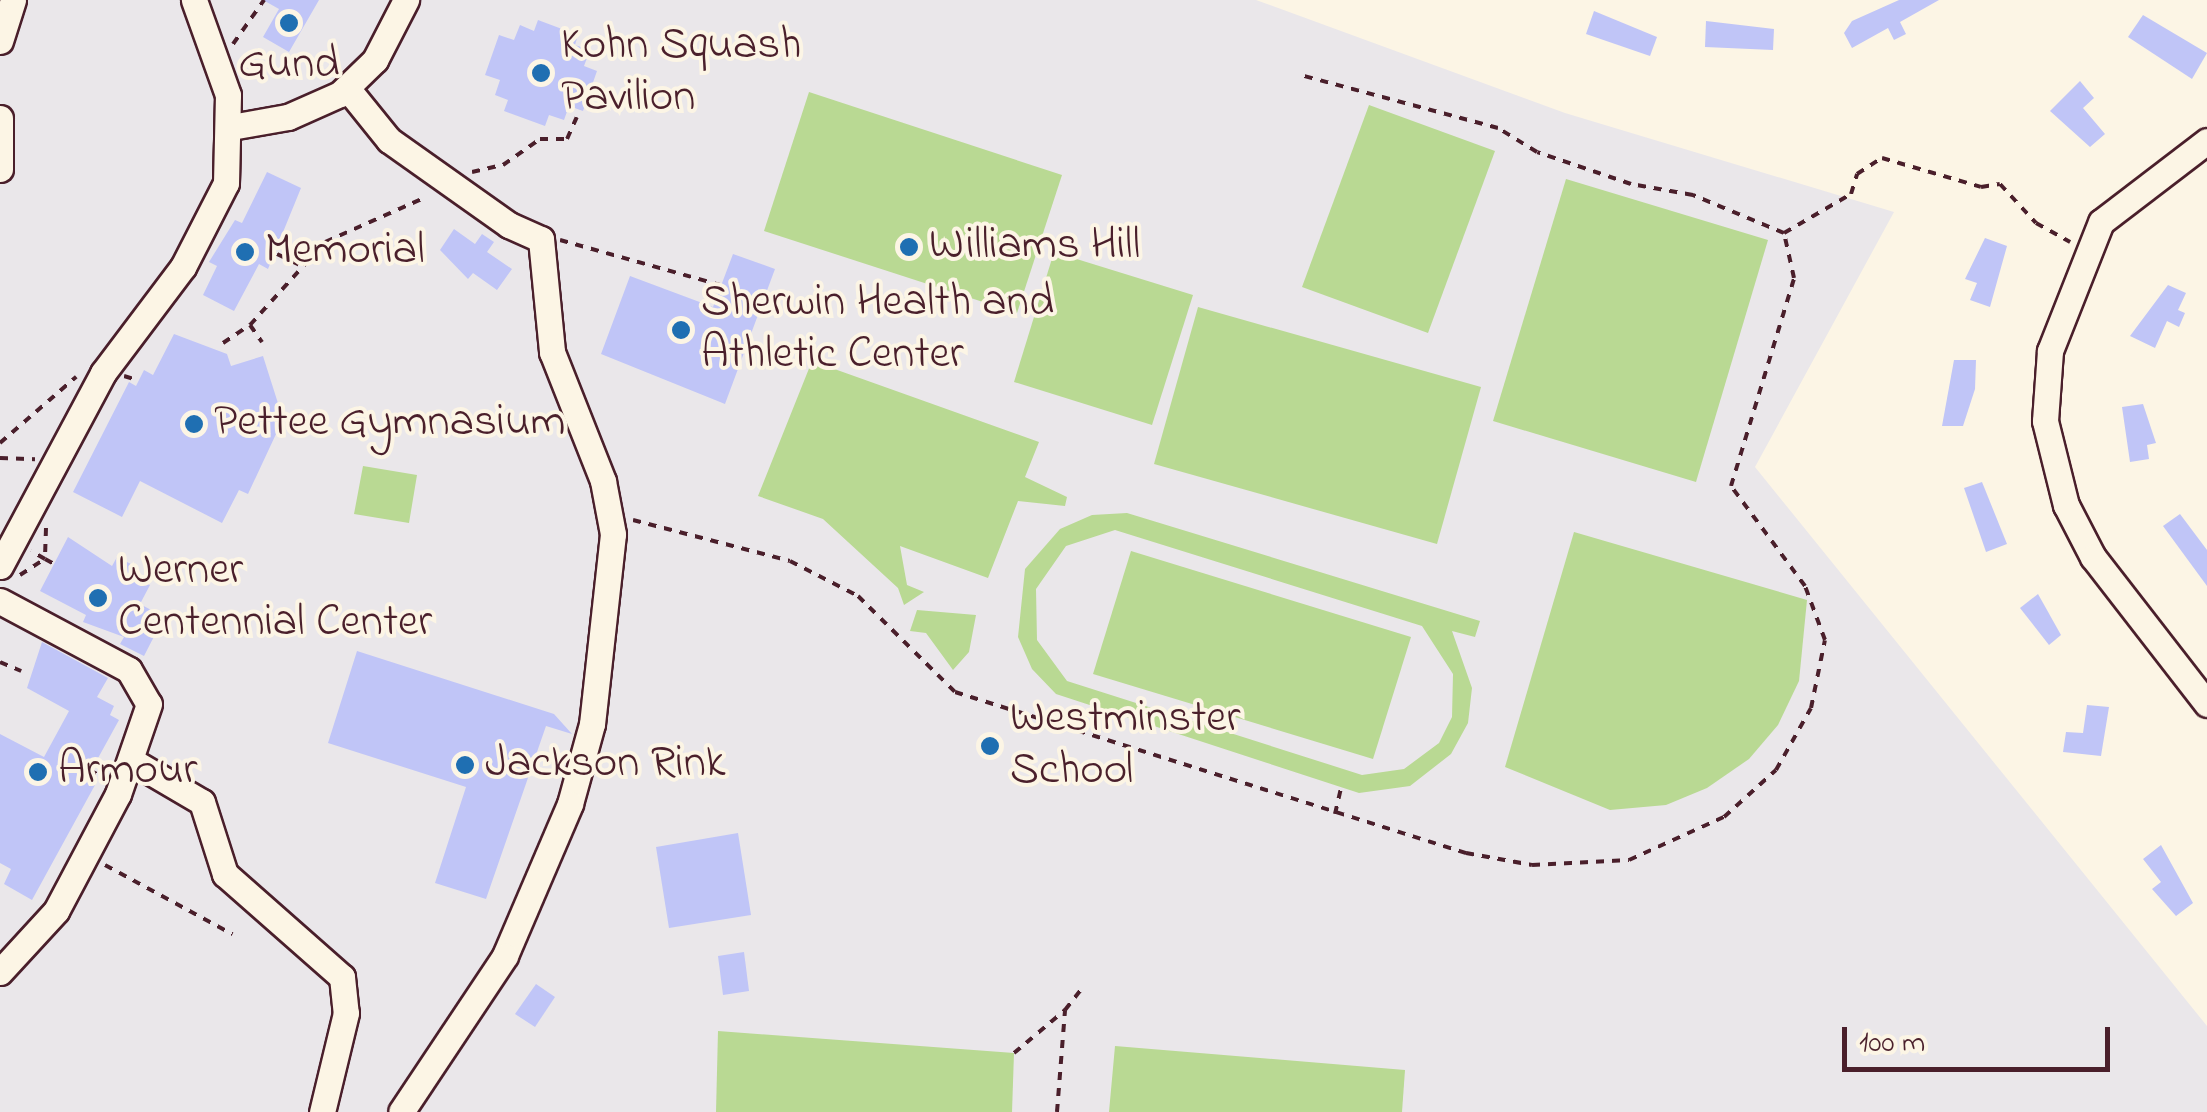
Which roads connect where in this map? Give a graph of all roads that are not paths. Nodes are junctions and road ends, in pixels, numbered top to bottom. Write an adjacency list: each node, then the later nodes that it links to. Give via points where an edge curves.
1 (12, 0): 4 (street)
2 (194, 0): 7 (street, via 220,59)
3 (406, 0): 5 (street, via 384,47)
4 (0, 41)
5 (347, 88): 7 (street, via 288,117); 16 (street, via 384,135 541,238 552,352 612,519 592,724 570,804 504,956)
6 (0, 118): 9 (street)
7 (232, 127): 10 (street, via 217,202 183,266 103,373)
8 (2207, 141): 12 (street, via 2102,222 2050,351 2049,451 2093,557)
9 (0, 170)
10 (0, 566)
11 (0, 600): 13 (street, via 140,679 149,704)
12 (2207, 704)
13 (132, 761): 14 (street, via 40,936); 15 (street, via 202,802 225,874 342,977 346,1014)
14 (0, 972)
15 (322, 1112)
16 (401, 1112)

